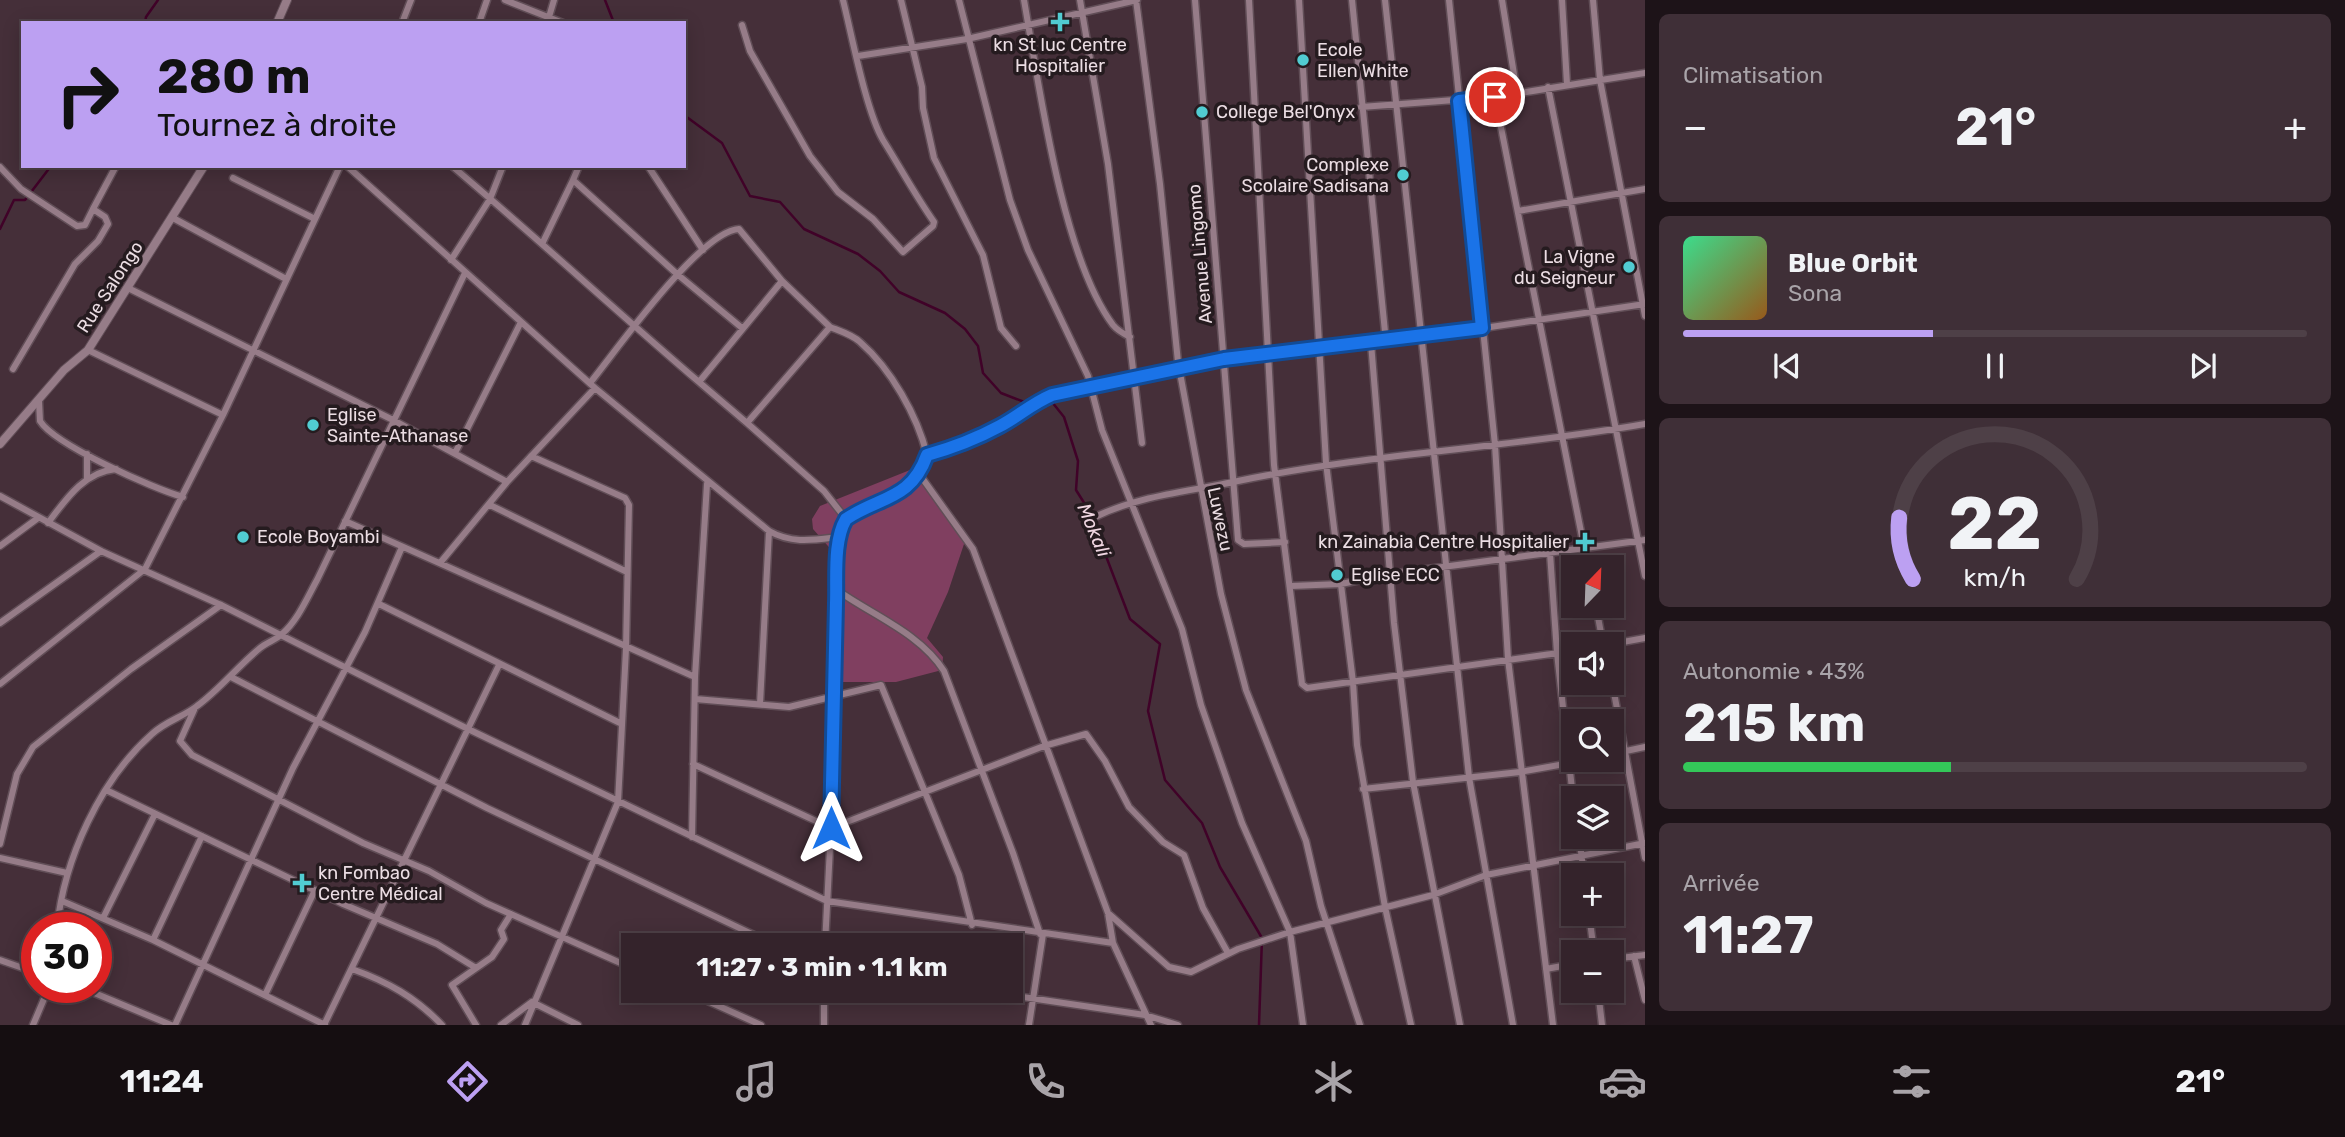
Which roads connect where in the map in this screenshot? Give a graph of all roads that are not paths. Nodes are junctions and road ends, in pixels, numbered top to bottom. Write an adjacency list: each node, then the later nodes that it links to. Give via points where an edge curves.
1 (287, 0): 22 (street)
2 (411, 0): 23 (street)
3 (487, 0): 24 (street)
4 (505, 0): 25 (street)
5 (554, 0): 25 (street)
6 (843, 0): 30 (street)
7 (901, 0): 29 (street)
8 (959, 0): 28 (street)
9 (1024, 0): 27 (street)
10 (1080, 0): 21 (street)
11 (1137, 0): 21 (street); 87 (street, Luwezu)
12 (1195, 0): 85 (street, Avenue Lingomo)
13 (1249, 0): 84 (street)
14 (1299, 0): 81 (street)
15 (1352, 0): 38 (street)
16 (1385, 0): 39 (street)
17 (1449, 0): 37 (street)
18 (1502, 0): 35 (street)
19 (1562, 0): 33 (street)
20 (1593, 0): 32 (street)
21 (1082, 13): 27 (street); 76 (street, via 1108,164)
22 (278, 21)
23 (403, 21)
24 (480, 21)
25 (556, 21)
26 (742, 25): 30 (street, via 750,51 810,156 838,192 873,219 903,252 934,222 883,139)
27 (1029, 25): 28 (street); 76 (street, via 1069,223 1089,280 1112,324)
28 (967, 39): 29 (street); 91 (street, via 1010,200)
29 (910, 46): 30 (street); 80 (street, via 934,159 983,255 1001,328)
30 (858, 56)
31 (1645, 73): 32 (street)
32 (1600, 80): 33 (street); 52 (street)
33 (1567, 83): 34 (street)
34 (1548, 88): 35 (street); 54 (street)
35 (1517, 93): 36 (street)
36 (1495, 97): 37 (street); 56 (street)
37 (1459, 101): 39 (street); 75 (street)
38 (1361, 107): 39 (street); 78 (street)
39 (1396, 107): 77 (street)
40 (0, 167): 55 (street, via 21,189 77,226 85,225)
41 (115, 168): 55 (street)
42 (203, 168): 57 (street, Rue Salongo)
43 (339, 168): 58 (street)
44 (349, 168): 61 (street)
45 (454, 168): 53 (street)
46 (502, 168): 53 (street)
47 (578, 168): 50 (street)
48 (649, 168): 60 (street)
49 (233, 178): 58 (street)
50 (573, 180): 59 (street); 63 (street)
51 (1645, 189): 52 (street)
52 (1620, 193): 54 (street); 67 (street)
53 (490, 199): 59 (street); 61 (street)
54 (1568, 203): 56 (street); 68 (street)
55 (93, 209): 86 (street, via 108,224 75,264)
56 (1518, 211): 70 (street)
57 (173, 218): 64 (street); 66 (street, Rue Salongo)
58 (315, 219): 64 (street)
59 (543, 242): 72 (street)
60 (703, 250): 63 (street); 65 (street, via 739,229)
61 (452, 260): 62 (street)
62 (464, 273): 71 (street); 94 (street)
63 (677, 274): 72 (street); 74 (street)
64 (286, 279): 83 (street)
65 (782, 281): 73 (street); 74 (street)
66 (128, 288): 82 (street, Rue Salongo); 83 (street)
67 (1644, 304): 68 (street); 69 (street)
68 (1591, 311): 70 (street); 97 (street)
69 (1645, 316)
70 (1538, 318): 75 (street); 98 (street)
71 (521, 323): 90 (street); 102 (street)
72 (635, 327): 89 (street); 90 (street)
73 (830, 327): 95 (street); 105 (street, via 860,342 886,371 916,422)
74 (742, 328): 89 (street)
75 (1482, 328): 77 (street); 101 (street)
76 (1130, 337): 88 (street)
77 (1423, 337): 78 (street); 103 (street)
78 (1385, 342): 79 (street)
79 (1371, 343): 81 (street); 107 (street)
80 (1016, 346)
81 (1322, 348): 84 (street); 108 (street)
82 (88, 350): 92 (street, Rue Salongo); 93 (street)
83 (253, 352): 93 (street); 94 (street)
84 (1267, 354): 85 (street); 110 (street)
85 (1224, 359): 87 (street); 114 (street, Avenue Lingomo)
86 (13, 369)
87 (1179, 369): 88 (street); 116 (street, Luwezu)
88 (1135, 378): 91 (street); 100 (street)
89 (699, 382): 95 (street)
90 (593, 386): 106 (street); 115 (street)
91 (1091, 387): 105 (street, via 1029,404 1000,426); 119 (street)
92 (39, 401): 99 (street, Rue Salongo); 104 (street, via 43,426)
93 (223, 415): 118 (street)
94 (393, 420): 102 (street); 124 (street)
95 (747, 423): 123 (street, via 824,491)
96 (1645, 424): 97 (street)
97 (1615, 429): 98 (street); 129 (street)
98 (1561, 436): 101 (street); 133 (street)
99 (2, 439)
100 (1142, 443)
101 (1495, 445): 103 (street); 137 (street)
102 (455, 453): 113 (street)
103 (1436, 453): 107 (street); 139 (street)
104 (87, 454): 109 (street); 112 (street)
105 (927, 455): 111 (street)
106 (531, 456): 113 (street); 141 (street, via 628,500)
107 (1381, 459): 108 (street); 142 (street)
108 (1326, 463): 110 (street); 144 (street)
109 (118, 469): 112 (street); 118 (street)
110 (1275, 473): 114 (street); 130 (street)
111 (920, 475): 123 (street, via 890,499); 174 (street, via 973,549)
112 (87, 478): 125 (street)
113 (507, 482): 120 (street)
114 (1236, 482): 116 (street); 130 (street, Avenue Lingomo, via 1239,542)
115 (707, 484): 126 (street); 161 (street)
116 (1199, 488): 119 (street); 218 (street, Luwezu, via 1246,690 1306,841)
117 (0, 496): 121 (street)
118 (183, 497): 140 (street)
119 (1129, 502): 122 (street); 220 (street, via 1182,629 1201,705 1242,823)
120 (490, 505): 138 (street); 141 (street)
121 (38, 518): 125 (street); 131 (street)
122 (1093, 518)
123 (846, 519): 127 (street)
124 (345, 521): 132 (street); 150 (street, via 317,580)
125 (48, 523): 134 (street)
126 (769, 531): 127 (street, via 799,542); 168 (street)
127 (839, 537): 146 (street)
128 (1645, 540): 129 (street)
129 (1636, 541): 133 (street); 143 (street)
130 (1285, 542): 145 (street)
131 (0, 545)
132 (402, 547): 138 (street); 147 (street)
133 (1585, 548): 135 (street); 136 (street)
134 (101, 551): 140 (street); 149 (street)
135 (1550, 554): 137 (street); 155 (street)
136 (1586, 555)
137 (1502, 559): 139 (street); 156 (street)
138 (440, 563): 153 (street)
139 (1448, 566): 142 (street); 159 (street)
140 (145, 569): 148 (street); 164 (street)
141 (627, 572): 153 (street)
142 (1390, 574): 144 (street); 162 (street)
143 (1645, 576)
144 (1340, 584): 145 (street); 163 (street)
145 (1292, 586): 163 (street, via 1304,687)
146 (837, 590): 166 (street); 179 (street, via 909,636 940,665)
147 (379, 604): 157 (street); 158 (street)
148 (221, 605): 150 (street); 193 (street, via 33,747 17,774)
149 (0, 623)
150 (282, 635): 158 (street); 160 (street, via 257,649)
151 (1645, 638): 152 (street)
152 (1624, 642)
153 (626, 649): 161 (street); 172 (street)
154 (1561, 652): 155 (street)
155 (1557, 653): 156 (street); 170 (street)
156 (1508, 659): 159 (street); 180 (street)
157 (499, 665): 172 (street); 173 (street)
158 (346, 667): 171 (street); 173 (street)
159 (1458, 667): 162 (street); 181 (street)
160 (231, 677): 169 (street); 171 (street)
161 (695, 677): 167 (street)
162 (1401, 677): 163 (street); 182 (street)
163 (1353, 682): 184 (street)
164 (0, 684)
165 (1615, 695): 176 (street)
166 (832, 696): 168 (street, via 789,707); 186 (street, via 881,685); 190 (street)
167 (695, 699): 168 (street); 177 (street)
168 (760, 704)
169 (195, 708): 185 (street, via 150,735); 187 (street, via 181,733 184,748)
170 (1565, 709)
171 (316, 720): 183 (street); 187 (street)
172 (620, 723): 188 (street)
173 (468, 729): 183 (street); 188 (street)
174 (1044, 746): 179 (street); 214 (street); 227 (street, via 1086,734 1129,807 1163,842 1184,855 1203,908)
175 (1645, 747): 176 (street)
176 (1626, 751): 194 (street)
177 (693, 764): 190 (street); 192 (street)
178 (1561, 765): 180 (street)
179 (981, 771): 186 (street); 223 (street)
180 (1520, 772): 181 (street); 202 (street)
181 (1469, 777): 182 (street); 205 (street)
182 (1413, 782): 184 (street); 207 (street)
183 (440, 785): 198 (street); 201 (street)
184 (1363, 789): 210 (street)
185 (106, 790): 189 (street); 204 (street)
186 (926, 790): 190 (street); 219 (street, via 959,875)
187 (278, 801): 200 (street); 201 (street)
188 (618, 802): 192 (street); 198 (street)
189 (155, 814): 191 (street); 213 (street)
190 (831, 828): 209 (street)
191 (202, 836): 200 (street); 225 (street)
192 (692, 837): 209 (street)
193 (0, 844)
194 (1643, 844): 196 (street); 199 (street)
195 (1580, 849): 196 (street)
196 (1581, 855): 202 (street); 203 (street)
197 (0, 858): 204 (street)
198 (593, 858): 221 (street); 224 (street)
199 (1645, 858)
200 (252, 860): 206 (street); 233 (street)
201 (401, 860): 215 (street); 216 (street)
202 (1533, 863): 205 (street); 238 (street)
203 (1582, 863)
204 (67, 873): 208 (street)
205 (1486, 875): 207 (street); 267 (street)
206 (315, 890): 216 (street); 239 (street)
207 (1433, 895): 210 (street); 266 (street)
208 (62, 901): 211 (street); 212 (street)
209 (827, 901): 219 (street); 222 (street)
210 (1385, 907): 218 (street); 265 (street)
211 (60, 912)
212 (89, 912)
213 (106, 912)
214 (1108, 913): 226 (street); 227 (street, via 1180,972 1203,968)
215 (511, 914): 224 (street); 236 (street, via 502,928 504,939 498,951)
216 (377, 918): 236 (street, via 437,944); 237 (street)
217 (112, 922): 225 (street)
218 (1326, 923): 220 (street); 264 (street, Luwezu)
219 (972, 925): 223 (street)
220 (1290, 932): 227 (street); 263 (street)
221 (750, 933)
222 (826, 933)
223 (1041, 934): 226 (street); 241 (street)
224 (559, 937): 232 (street); 244 (street)
225 (153, 940): 233 (street)
226 (1113, 943): 249 (street)
227 (1228, 953)
228 (1645, 955): 229 (street)
229 (1634, 956): 230 (street); 243 (street)
230 (1624, 957)
231 (0, 960): 235 (street)
232 (621, 963)
233 (202, 964): 239 (street); 251 (street)
234 (1561, 966): 238 (street)
235 (21, 967)
236 (476, 968): 254 (street, via 452,985)
237 (352, 969): 252 (street); 253 (street, via 403,990)
238 (1546, 969): 268 (street)
239 (265, 995): 252 (street)
240 (1023, 997): 241 (street)
241 (1033, 999): 249 (street); 260 (street)
242 (112, 1000): 251 (street)
243 (1645, 1000)
244 (532, 1002): 255 (street); 256 (street); 257 (street)
245 (42, 1003): 250 (street)
246 (712, 1003): 258 (street)
247 (824, 1003): 259 (street)
248 (1599, 1003): 269 (street)
249 (1145, 1015): 261 (street); 262 (street)
250 (33, 1025)
251 (173, 1025)
252 (324, 1025)
253 (442, 1025)
254 (476, 1025)
255 (501, 1025)
256 (525, 1025)
257 (578, 1025)
258 (761, 1025)
259 (824, 1025)
260 (1029, 1025)
261 (1151, 1025)
262 (1178, 1025)
263 (1303, 1025)
264 (1360, 1025)
265 (1411, 1025)
266 (1461, 1025)
267 (1513, 1025)
268 (1553, 1025)
269 (1602, 1025)

